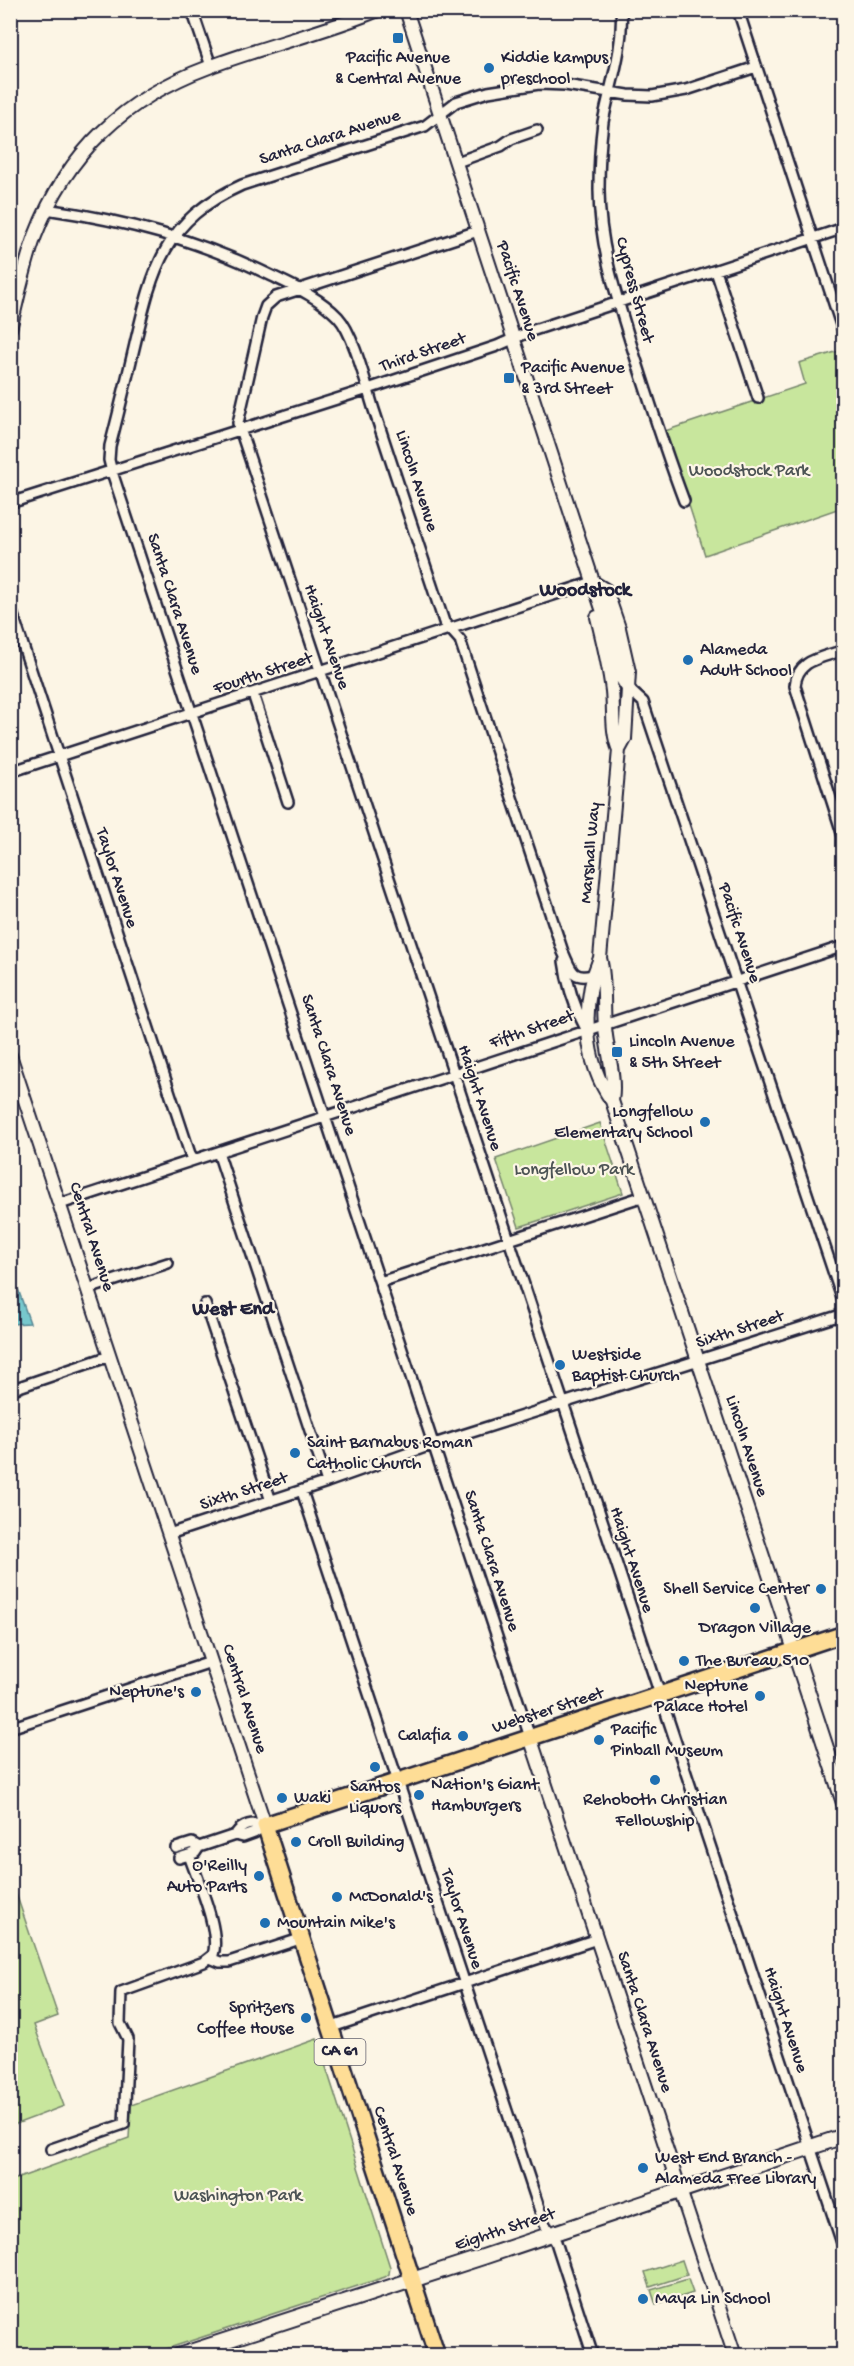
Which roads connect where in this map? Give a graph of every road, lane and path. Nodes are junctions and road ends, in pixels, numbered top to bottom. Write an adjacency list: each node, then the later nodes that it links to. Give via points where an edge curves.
1 (192, 10): 6 (street)
2 (378, 10): 6 (street)
3 (406, 10): 9 (street, Pacific Avenue)
4 (621, 10): 8 (street, Cypress Street, via 621,39)
5 (738, 10): 7 (street)
6 (211, 66): 12 (street, via 168,84 111,122 72,166)
7 (756, 67): 8 (street, Santa Clara Avenue, via 669,94); 16 (street)
8 (610, 92): 9 (street, Santa Clara Avenue, via 565,85 513,87 456,102); 19 (street, Cypress Street, via 598,193 607,266)
9 (441, 113): 11 (street, Pacific Avenue); 15 (street, Santa Clara Avenue, via 425,126 242,185 188,220)
10 (537, 130): 11 (street)
11 (457, 162): 14 (street, Pacific Avenue)
12 (46, 209): 15 (street, Lincoln Avenue, via 120,221); 20 (street, via 34,238)
13 (843, 228): 16 (street, Third Street)
14 (478, 231): 18 (street, Haight Avenue); 22 (street, Pacific Avenue)
15 (174, 236): 18 (street, Lincoln Avenue, via 216,250); 26 (street, Santa Clara Avenue, via 148,286 110,446)
16 (813, 238): 17 (street, Third Street); 21 (street)
17 (716, 271): 19 (street, Third Street); 24 (street)
18 (299, 290): 23 (street, Lincoln Avenue, via 339,318); 25 (street, Haight Avenue, via 276,297 261,317 238,423)
19 (618, 302): 22 (street, Third Street); 27 (street, Cypress Street)
20 (10, 329)
21 (843, 334)
22 (513, 339): 23 (street, Third Street); 29 (street, Pacific Avenue)
23 (368, 389): 25 (street, Third Street); 31 (street, Lincoln Avenue, via 444,622)
24 (758, 399)
25 (240, 431): 26 (street, Third Street); 33 (street, Haight Avenue)
26 (112, 472): 28 (street, Third Street); 37 (street, Santa Clara Avenue)
27 (684, 501)
28 (10, 503)
29 (594, 582): 31 (street, Fourth Street); 34 (street, Pacific Avenue, via 589,593); 35 (street, via 622,683)
30 (10, 606): 39 (street, Taylor Avenue)
31 (452, 630): 33 (street, Fourth Street); 44 (street, Lincoln Avenue, via 460,640)
32 (843, 650): 42 (street, via 811,661 796,675 795,686)
33 (321, 672): 36 (street, Fourth Street); 52 (street, Haight Avenue)
34 (611, 688): 38 (street, Marshall Way, via 614,740)
35 (630, 690): 38 (street, Marshall Way, via 625,739); 47 (street, Pacific Avenue, via 643,702)
36 (253, 694): 37 (street, Fourth Street); 41 (street)
37 (192, 714): 39 (street, Fourth Street); 54 (street, Santa Clara Avenue)
38 (619, 750): 45 (street, Marshall Way)
39 (59, 757): 40 (street, Fourth Street); 56 (street, Taylor Avenue)
40 (10, 772)
41 (288, 802)
42 (843, 839)
43 (843, 946): 47 (street, Fifth Street)
44 (563, 952): 46 (street, Lincoln Avenue, via 574,974); 49 (street, Lincoln Avenue, via 566,974)
45 (600, 958): 46 (street, Marshall Way); 48 (street, Marshall Way, via 605,976)
46 (592, 975): 49 (street, Marshall Way)
47 (736, 981): 48 (street, Fifth Street); 64 (street, Pacific Avenue)
48 (604, 1023): 49 (street, Fifth Street); 51 (street, Lincoln Avenue)
49 (586, 1029): 51 (street); 52 (street, Fifth Street); 53 (street, Lincoln Avenue, via 603,1089)
50 (10, 1055): 58 (street, Central Avenue)
51 (611, 1073): 53 (street, Lincoln Avenue)
52 (454, 1075): 54 (street, Fifth Street); 59 (street, Haight Avenue)
53 (612, 1101): 57 (street, Lincoln Avenue)
54 (326, 1116): 55 (street, Fifth Street); 61 (street, Santa Clara Avenue)
55 (218, 1152): 56 (street, Fifth Street); 71 (street)
56 (192, 1160): 58 (street, Fifth Street)
57 (644, 1196): 59 (street); 67 (street, Lincoln Avenue)
58 (60, 1204): 62 (street, Central Avenue)
59 (508, 1240): 61 (street); 69 (street, Haight Avenue)
60 (168, 1263): 62 (street)
61 (380, 1282): 70 (street, Santa Clara Avenue)
62 (88, 1289): 66 (street, Central Avenue)
63 (205, 1304): 73 (street)
64 (843, 1304)
65 (843, 1314): 67 (street, Sixth Street)
66 (110, 1356): 68 (street); 74 (street, Central Avenue)
67 (698, 1360): 69 (street, Sixth Street); 76 (street, Lincoln Avenue)
68 (10, 1390)
69 (562, 1403): 70 (street, Sixth Street); 78 (street, Haight Avenue)
70 (434, 1444): 71 (street, Sixth Street); 80 (street, Santa Clara Avenue)
71 (327, 1482): 72 (street, Sixth Street)
72 (302, 1491): 73 (street, Sixth Street); 81 (street, Taylor Avenue)
73 (271, 1501): 74 (street, Sixth Street)
74 (169, 1534): 77 (street, Central Avenue)
75 (843, 1634): 76 (main road, Webster Street)
76 (794, 1650): 78 (main road, Webster Street); 82 (main road, Lincoln Avenue)
77 (211, 1662): 79 (street); 84 (street, Central Avenue)
78 (659, 1695): 80 (main road, Webster Street); 93 (street, Haight Avenue)
79 (10, 1728)
80 (530, 1737): 81 (main road, Webster Street); 88 (street, Santa Clara Avenue)
81 (398, 1781): 84 (main road, Webster Street); 90 (street, Taylor Avenue)
82 (841, 1785): 83 (main road, Lincoln Avenue)
83 (843, 1803)
84 (265, 1825): 85 (street, Webster Street, via 243,1837 235,1835); 87 (main road, Central Avenue / CA 61)
85 (199, 1847): 86 (street, Webster Street, via 192,1844); 89 (street, Webster Street, via 184,1857 212,1928 215,1949)
86 (176, 1848)
87 (303, 1938): 89 (street, via 229,1962); 91 (main road, Central Avenue / CA 61)
88 (597, 1939): 90 (street); 95 (street, Santa Clara Avenue)
89 (210, 1958): 94 (street, via 121,1992 120,2023 128,2039 124,2124)
90 (464, 1983): 91 (street); 96 (street, Taylor Avenue)
91 (332, 2026): 98 (main road, Central Avenue / CA 61)
92 (843, 2136): 93 (main road, Eighth Street)
93 (810, 2148): 95 (main road, Eighth Street); 97 (street, Haight Avenue)
94 (51, 2149)
95 (681, 2191): 96 (main road, Eighth Street); 102 (street, Santa Clara Avenue)
96 (550, 2234): 98 (main road, Eighth Street); 101 (street, Taylor Avenue)
97 (843, 2249)
98 (412, 2279): 99 (main road, Eighth Street); 100 (main road, Central Avenue / CA 61)
99 (178, 2355)
100 (436, 2355)
101 (593, 2355)
102 (735, 2355)

